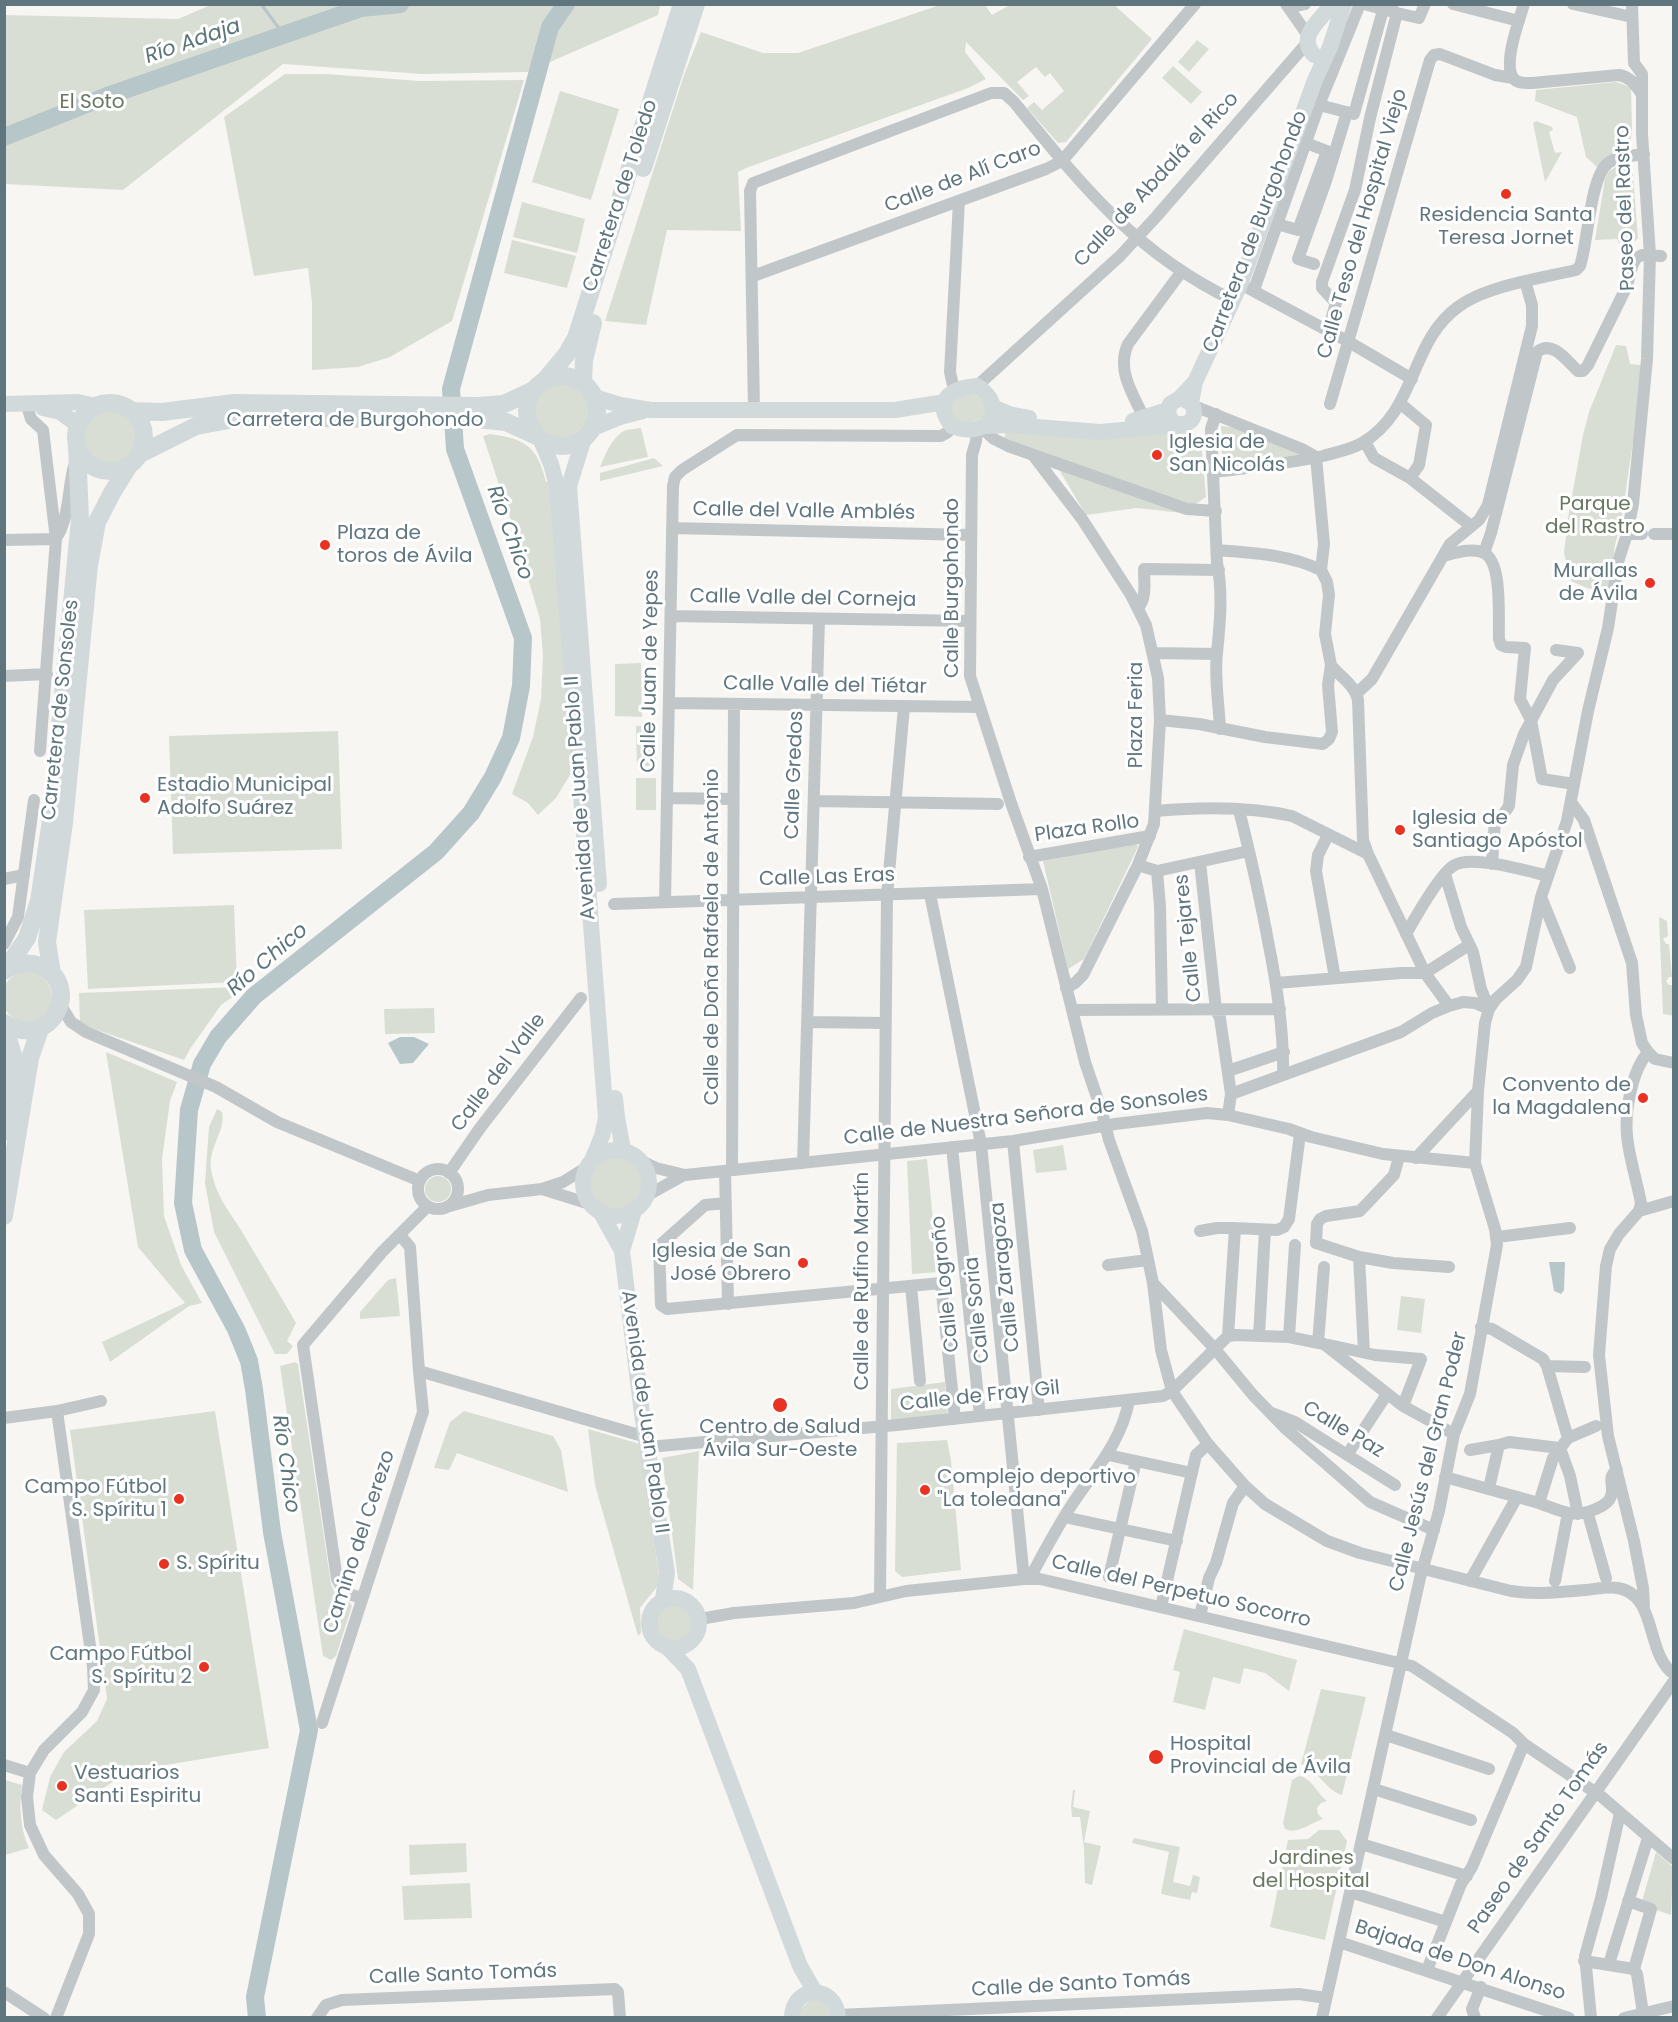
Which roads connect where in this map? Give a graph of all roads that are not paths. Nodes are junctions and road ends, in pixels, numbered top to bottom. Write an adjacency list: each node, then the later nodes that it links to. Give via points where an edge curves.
1 (682, 4): 20 (highway, Carretera de Toledo)
2 (696, 4): 20 (highway, Carretera de Toledo)
3 (1195, 4): 27 (street, Calle de Alí Caro)
4 (1305, 4): 13 (street)
5 (1332, 4): 16 (main road)
6 (1344, 4): 18 (main road)
7 (1360, 4): 23 (street)
8 (1364, 4): 14 (street)
9 (1425, 4): 14 (street, via 1419,18)
10 (1453, 4): 17 (street)
11 (1524, 4): 17 (street)
12 (1573, 4): 15 (street)
13 (1287, 6): 19 (street)
14 (1391, 10): 24 (street); 37 (street, via 1355,190 1322,282 1322,288 1336,303)
15 (1632, 11): 22 (street, Paseo del Rastro, via 1634,63 1642,74)
16 (1320, 19): 18 (main road); 19 (main road)
17 (1519, 21): 21 (street, via 1510,59)
18 (1337, 27): 19 (main road)
19 (1314, 47): 30 (street, Calle de Abdalá el Rico); 36 (main road, Carretera de Burgohondo, via 1315,80)
20 (673, 54): 40 (highway, Carretera de Toledo, via 576,338); 42 (highway, Carretera de Toledo, via 587,342)
21 (1513, 78): 22 (street, via 1532,83 1619,75 1626,76); 38 (street, Calle Teso del Hospital Viejo, via 1440,54 1430,60)
22 (1641, 93): 26 (street, Paseo del Rastro)
23 (1319, 105): 24 (street); 25 (street)
24 (1350, 113): 32 (street, via 1298,259)
25 (1306, 143): 29 (street); 29 (street, via 1327,151 1298,230)
26 (1644, 154): 31 (street, Paseo del Rastro); 35 (street, via 1615,159 1602,169 1580,266)
27 (1062, 161): 28 (street, Calle de Alí Caro); 30 (street); 34 (street, via 1005,93 991,93 753,183)
28 (959, 201): 34 (street, Calle de Alí Caro); 43 (street)
29 (1277, 224): 36 (street)
30 (1136, 238): 33 (street); 41 (street, Calle de Abdalá el Rico)
31 (1663, 255): 74 (street, Paseo del Rastro, via 1647,359 1634,504); 79 (street, via 1636,258 1627,286 1583,371 1548,347 1536,352)
32 (1314, 264)
33 (1182, 272): 36 (street); 57 (street, via 1123,354 1125,378)
34 (753, 276): 49 (street)
35 (1525, 281): 39 (street, via 1457,307 1427,344); 71 (street, via 1532,305 1532,326 1488,506)
36 (1242, 292): 37 (street); 52 (main road, Carretera de Burgohondo, via 1195,382)
37 (1328, 330): 38 (street)
38 (1349, 342): 39 (street); 44 (street, Calle Teso del Hospital Viejo)
39 (1412, 379): 45 (street)
40 (540, 385): 42 (highway, via 564,376); 55 (highway, Carretera de Burgohondo); 62 (highway, via 528,409 529,419)
41 (977, 386): 43 (main road); 48 (main road, via 987,393)
42 (589, 390): 50 (main road, via 620,405); 61 (highway, Carretera de Toledo, via 597,407)
43 (949, 396): 51 (main road); 59 (main road, via 945,411)
44 (1330, 404)
45 (1401, 404): 63 (street, via 1392,418); 69 (street, via 1426,425 1419,465)
46 (14, 405): 47 (main road, via 78,402); 58 (main road, via 60,412); 76 (street, via 44,430)
47 (95, 406): 53 (highway, via 115,403); 58 (highway)
48 (993, 407): 57 (main road, via 1012,415 1094,424); 59 (main road, via 992,418)
49 (754, 409): 50 (main road); 51 (main road)
50 (651, 410): 61 (main road, via 620,417)
51 (895, 410): 59 (main road)
52 (1187, 410): 56 (street); 57 (main road, via 1173,422 1168,410); 59 (main road, via 1100,432 1017,425); 60 (street)
53 (132, 411): 54 (highway, Carretera de Burgohondo, via 162,412 234,403); 67 (highway, via 144,431 144,443)
54 (429, 413): 55 (highway, Carretera de Burgohondo); 67 (highway, Carretera de Burgohondo, via 215,421 196,426)
55 (478, 413): 62 (highway, Carretera de Burgohondo)
56 (1216, 414): 60 (street); 66 (street)
57 (1144, 418)
58 (78, 424): 64 (highway)
59 (968, 427): 65 (street); 72 (street, Calle Juan de Yepes, via 941,436 736,435 675,477); 75 (street, Calle Burgohondo, via 972,455)
60 (1211, 429): 68 (street)
61 (588, 433): 62 (highway, via 573,444 562,446); 171 (main road, Avenida de Juan Pablo II, via 569,486 616,1117)
62 (540, 437): 176 (main road, Avenida de Juan Pablo II, via 557,486 606,1118)
63 (1365, 442): 66 (street); 69 (street, via 1374,458)
64 (77, 450): 67 (highway, via 86,462 106,471 117,471); 76 (street, via 62,530); 138 (highway, Carretera de Sonsoles, via 80,519 51,820 39,901 27,938)
65 (1033, 454): 70 (street, via 1187,509); 83 (street, via 1094,537)
66 (1316, 457): 68 (street); 82 (street, via 1324,544)
67 (134, 460): 140 (highway, Carretera de Sonsoles, via 97,522 89,564 64,823 47,942)
68 (1214, 472): 70 (street)
69 (1410, 478): 71 (street)
70 (1216, 511): 78 (street)
71 (1471, 526): 80 (street, via 1458,535)
72 (672, 528): 75 (street, Calle del Valle Amblés); 84 (street, Calle Juan de Yepes)
73 (1672, 533): 74 (street)
74 (1627, 534): 103 (street, Paseo del Rastro)
75 (970, 535): 86 (street, Calle Burgohondo)
76 (56, 539): 77 (street); 91 (street)
77 (4, 540)
78 (1217, 549): 81 (street); 82 (street, via 1290,558)
79 (1484, 553): 80 (street, via 1464,551); 100 (street, via 1495,566 1501,645 1525,648 1520,699)
80 (1443, 556): 93 (street, via 1372,679)
81 (1219, 570): 83 (street, via 1144,569 1144,597); 89 (street)
82 (1321, 570): 90 (street, via 1329,595 1325,634)
83 (1138, 608): 88 (street)
84 (671, 616): 85 (street, Calle Valle del Corneja); 94 (street, Calle Juan de Yepes)
85 (819, 619): 86 (street, Calle Valle del Corneja); 96 (street, Calle Gredos)
86 (969, 621): 97 (street, Calle Burgohondo, via 970,676)
87 (1556, 650): 100 (street, via 1578,653 1553,680)
88 (1154, 653): 89 (street, Plaza Feria); 99 (street, Plaza Feria)
89 (1217, 654): 101 (street)
90 (1331, 665): 93 (street); 101 (street, via 1328,684 1332,732 1323,744)
91 (47, 675): 92 (street); 102 (street)
92 (4, 676)
93 (1357, 693): 116 (street, via 1361,825)
94 (670, 703): 95 (street, Calle Valle del Tiétar); 104 (street, Calle Juan de Yepes)
95 (734, 704): 96 (street, Calle Valle del Tiétar); 105 (street, Calle de Doña Rafaela de Antonio)
96 (817, 705): 98 (street, Calle Valle del Tiétar); 107 (street, Calle Gredos)
97 (979, 706): 98 (street, Calle Valle del Tiétar); 117 (street, Calle Burgohondo)
98 (904, 707): 108 (street, Calle de Rufino Martín)
99 (1160, 720): 101 (street); 112 (street, Plaza Feria)
100 (1531, 720): 103 (street, via 1542,778); 119 (street, via 1513,765 1509,806 1495,820)
101 (1220, 729)
102 (40, 751)
103 (1574, 784): 109 (street, Paseo del Rastro)
104 (668, 798): 105 (street); 132 (street, Calle Juan de Yepes)
105 (733, 799): 131 (street, Calle de Doña Rafaela de Antonio)
106 (34, 800): 123 (street)
107 (814, 801): 108 (street); 130 (street, Calle Gredos)
108 (896, 802): 110 (street); 128 (street, Calle de Rufino Martín)
109 (1571, 802): 124 (street, Paseo del Rastro); 158 (street, via 1584,820 1629,952 1638,1030)
110 (998, 804)
111 (1239, 810): 112 (street); 113 (street, via 1292,816); 115 (street)
112 (1155, 812): 114 (street, Plaza Feria)
113 (1328, 835): 116 (street); 141 (street, via 1318,855 1316,871)
114 (1150, 836): 117 (street, Plaza Rollo); 120 (street, Plaza Rollo)
115 (1249, 851): 118 (street); 142 (street)
116 (1368, 854): 134 (street)
117 (1029, 857): 126 (street, Plaza Rollo)
118 (1200, 862): 121 (street); 151 (street, Calle Tejares)
119 (1492, 864): 122 (street, via 1464,862 1455,864); 124 (street)
120 (1138, 865): 121 (street); 143 (street, Plaza Rollo, via 1083,975)
121 (1157, 871): 147 (street)
122 (1445, 874): 134 (street); 136 (street)
123 (24, 875): 125 (street); 135 (street, via 18,917)
124 (1548, 876): 129 (street, Paseo del Rastro)
125 (4, 879)
126 (1042, 889): 127 (street, Calle Las Eras); 143 (street, Plaza Rollo)
127 (930, 894): 128 (street, Calle Las Eras); 169 (street, Calle Soria)
128 (887, 895): 130 (street, Calle Las Eras); 153 (street, Calle de Rufino Martín)
129 (1541, 897): 137 (street); 149 (street, Paseo del Rastro, via 1526,967)
130 (811, 898): 131 (street, Calle Las Eras); 152 (street, Calle Gredos)
131 (732, 900): 132 (street, Calle Las Eras); 179 (street, Calle de Doña Rafaela de Antonio)
132 (665, 902): 133 (street, Calle Las Eras)
133 (614, 904)
134 (1406, 934): 139 (street)
135 (4, 944)
136 (1469, 945): 139 (street); 149 (street)
137 (1570, 968)
138 (8, 969): 140 (highway, via 21,963 33,964)
139 (1425, 973): 141 (street); 146 (street)
140 (52, 974): 145 (highway, Carretera de Sonsoles, via 60,987)
141 (1335, 978): 142 (street)
142 (1276, 983): 148 (street)
143 (1066, 988): 150 (street, Plaza Rollo)
144 (581, 998): 180 (street, Calle del Valle)
145 (60, 1004): 155 (highway, via 55,1017); 156 (street, via 71,1023)
146 (1449, 1006): 149 (street, via 1463,1002); 161 (street, via 1401,1032)
147 (1162, 1009): 150 (street); 151 (street)
148 (1280, 1009): 151 (street); 157 (street)
149 (1489, 1009): 162 (street, Calle Jesús del Gran Poder)
150 (1072, 1010): 165 (street, Plaza Rollo)
151 (1216, 1010): 160 (street, Calle Tejares)
152 (807, 1022): 153 (street); 177 (street, Calle Gredos)
153 (886, 1023): 172 (street, Calle de Rufino Martín)
154 (4, 1025): 155 (highway, via 27,1032); 166 (highway, via 13,1055)
155 (42, 1028): 156 (street, via 61,1026); 194 (highway, via 30,1058)
156 (86, 1032): 182 (street, via 216,1087 278,1122)
157 (1284, 1052): 160 (street); 161 (street)
158 (1648, 1052): 159 (street, via 1655,1059); 193 (street, via 1636,1071 1626,1119 1628,1149 1641,1203)
159 (1674, 1063)
160 (1228, 1071): 163 (street, Calle Tejares)
161 (1283, 1075): 163 (street)
162 (1478, 1091): 174 (street); 178 (street, Calle Jesús del Gran Poder)
163 (1231, 1094): 164 (street, Calle Tejares)
164 (1228, 1114): 165 (street, Calle de Nuestra Señora de Sonsoles); 167 (street, Calle de Nuestra Señora de Sonsoles)
165 (1105, 1125): 168 (street, Calle de Nuestra Señora de Sonsoles); 204 (street, Plaza Rollo, via 1142,1230)
166 (4, 1132)
167 (1300, 1134): 173 (street, Calle de Nuestra Señora de Sonsoles); 197 (street, via 1288,1220 1284,1227)
168 (1013, 1141): 169 (street, Calle de Nuestra Señora de Sonsoles); 228 (street, Calle Zaragoza)
169 (981, 1144): 170 (street, Calle de Nuestra Señora de Sonsoles); 231 (street, Calle Soria)
170 (952, 1147): 172 (street, Calle de Nuestra Señora de Sonsoles); 233 (street, Calle Logroño)
171 (623, 1150): 175 (main road); 176 (main road, via 602,1153)
172 (884, 1155): 177 (street, Calle de Nuestra Señora de Sonsoles); 210 (street, Calle de Rufino Martín)
173 (1399, 1156): 174 (street, Calle de Nuestra Señora de Sonsoles); 203 (street, via 1394,1175 1360,1211 1326,1216 1317,1224 1316,1243)
174 (1416, 1158): 178 (street, Calle de Nuestra Señora de Sonsoles)
175 (641, 1161): 181 (street, Calle de Nuestra Señora de Sonsoles); 186 (main road, via 649,1184)
176 (590, 1163): 184 (street, via 563,1182); 191 (main road, via 583,1179 584,1192)
177 (803, 1163): 179 (street, Calle de Nuestra Señora de Sonsoles)
178 (1475, 1163): 200 (street, Calle Jesús del Gran Poder)
179 (729, 1171): 181 (street, Calle de Nuestra Señora de Sonsoles); 188 (street, Calle de Doña Rafaela de Antonio)
180 (449, 1173): 182 (street, via 433,1170); 183 (street)
181 (685, 1175): 186 (street, Calle de Nuestra Señora de Sonsoles)
182 (420, 1181): 189 (street, via 420,1198)
183 (458, 1186): 185 (street); 190 (street, via 457,1197)
184 (542, 1189): 185 (street); 191 (street)
185 (488, 1195): 190 (street)
186 (646, 1196): 192 (main road)
187 (1674, 1201): 193 (street)
188 (726, 1203): 211 (street, Calle de Doña Rafaela de Antonio); 211 (street, Avenida de Juan Pablo II, via 705,1205 659,1246 661,1305 667,1309)
189 (428, 1206): 190 (street); 199 (street)
190 (450, 1206)
191 (596, 1208): 192 (main road, via 612,1216); 202 (main road, Avenida de Juan Pablo II)
192 (634, 1211): 202 (main road, Avenida de Juan Pablo II)
193 (1639, 1211): 248 (street, via 1610,1249 1606,1266 1599,1355 1608,1436)
194 (4, 1216)
195 (1235, 1228): 197 (street); 198 (street); 213 (street)
196 (1570, 1228): 200 (street)
197 (1265, 1230): 214 (street)
198 (1200, 1231)
199 (400, 1235): 221 (street, via 410,1247); 268 (street, via 303,1345 337,1579 345,1593)
200 (1497, 1237): 212 (street, Calle Jesús del Gran Poder)
201 (1295, 1245): 215 (street)
202 (621, 1251): 232 (main road, Avenida de Juan Pablo II)
203 (1359, 1257): 207 (street); 218 (street)
204 (1148, 1260): 205 (street); 208 (street, Plaza Rollo)
205 (1108, 1265)
206 (1324, 1267): 216 (street)
207 (1449, 1268)
208 (1152, 1283): 217 (street); 223 (street, Plaza Rollo, via 1161,1350)
209 (911, 1286): 210 (street); 222 (street); 235 (street, via 941,1283)
210 (884, 1288): 211 (street); 236 (street, Calle de Rufino Martín)
211 (728, 1304)
212 (1481, 1327): 219 (street, via 1537,1354); 239 (street, Calle Jesús del Gran Poder, via 1470,1394)
213 (1228, 1336): 214 (street); 217 (street)
214 (1259, 1336): 215 (street)
215 (1289, 1337): 216 (street)
216 (1321, 1344): 218 (street); 224 (street)
217 (1215, 1349): 223 (street); 230 (street)
218 (1364, 1352): 227 (street, via 1421,1359)
219 (1548, 1366): 220 (street); 243 (street)
220 (1585, 1367)
221 (419, 1371): 238 (street); 268 (street, Camino del Cerezo, via 423,1412)
222 (920, 1381)
223 (1172, 1392): 226 (street, Calle de Fray Gil); 241 (street)
224 (1387, 1394): 227 (street); 246 (street)
225 (101, 1401): 229 (street)
226 (1129, 1401): 228 (street, Calle de Fray Gil); 245 (street)
227 (1403, 1406): 239 (street)
228 (1039, 1410): 231 (street, Calle de Fray Gil)
229 (57, 1411): 234 (street); 285 (street, via 94,1689 82,1712 44,1750)
230 (1268, 1412): 246 (street, Calle Paz, via 1295,1422); 259 (street, via 1370,1502)
231 (1008, 1413): 233 (street, Calle de Fray Gil); 264 (street, Calle Soria)
232 (642, 1414): 238 (street); 240 (main road, Avenida de Juan Pablo II)
233 (980, 1416): 235 (street, Calle de Fray Gil)
234 (4, 1418)
235 (955, 1419): 236 (street, Calle de Fray Gil)
236 (882, 1426): 240 (street, Calle de Fray Gil); 267 (street, Calle de Rufino Martín)
237 (1596, 1426): 243 (street)
238 (623, 1430): 240 (street)
239 (1454, 1434): 250 (street, Calle Jesús del Gran Poder)
240 (647, 1442): 269 (main road, Avenida de Juan Pablo II)
241 (1208, 1444): 249 (street, via 1196,1455); 252 (street)
242 (1499, 1445): 243 (street, via 1509,1442); 244 (street); 253 (street)
243 (1560, 1448): 255 (street); 256 (street)
244 (1470, 1450)
245 (1108, 1455): 247 (street); 257 (street)
246 (1347, 1455): 251 (street, Calle Paz)
247 (1136, 1461): 249 (street); 258 (street)
248 (1617, 1470): 256 (street, via 1610,1479 1608,1502); 270 (street, via 1637,1552)
249 (1192, 1473): 260 (street)
250 (1445, 1477): 253 (street); 259 (street, Calle Jesús del Gran Poder)
251 (1395, 1485)
252 (1245, 1486): 261 (street, via 1277,1513 1327,1541); 272 (street, via 1233,1503)
253 (1489, 1488): 254 (street)
254 (1517, 1497): 255 (street); 265 (street)
255 (1539, 1503): 256 (street)
256 (1578, 1514): 263 (street); 266 (street)
257 (1064, 1517): 258 (street); 264 (street)
258 (1120, 1528): 260 (street); 262 (street)
259 (1434, 1530): 261 (street, Calle Jesús del Gran Poder)
260 (1177, 1541): 271 (street)
261 (1422, 1569): 265 (street); 276 (street, Calle Jesús del Gran Poder)
262 (1109, 1577)
263 (1606, 1578)
264 (1027, 1579): 267 (street, Calle del Perpetuo Socorro); 271 (street, Calle del Perpetuo Socorro)
265 (1470, 1581): 270 (street, via 1524,1593 1618,1588 1637,1597)
266 (1555, 1581)
267 (880, 1596): 273 (street, Calle del Perpetuo Socorro, via 854,1603)
268 (362, 1598): 280 (street, Camino del Cerezo)
269 (671, 1598): 273 (main road, via 693,1604); 275 (main road, via 651,1610 648,1626 655,1641)
270 (1644, 1606): 278 (street, via 1664,1663)
271 (1161, 1607): 272 (street, Calle del Perpetuo Socorro)
272 (1200, 1616): 276 (street, Calle del Perpetuo Socorro)
273 (700, 1619): 274 (main road, via 698,1633)
274 (689, 1644): 275 (main road); 277 (main road)
275 (668, 1648): 277 (main road)
276 (1402, 1663): 281 (street, Calle Jesús del Gran Poder); 282 (street, Calle del Perpetuo Socorro, via 1420,1670)
277 (688, 1669): 305 (main road)
278 (1674, 1674)
279 (1674, 1681): 287 (street, Paseo de Santo Tomás)
280 (322, 1723)
281 (1386, 1736): 284 (street); 286 (street, Calle Jesús del Gran Poder)
282 (1524, 1744): 287 (street, Calle del Perpetuo Socorro); 293 (street)
283 (4, 1765): 285 (street)
284 (1489, 1769)
285 (30, 1773): 315 (street, via 30,1825 44,1855 78,1894 88,1914 89,1934)
286 (1374, 1789): 289 (street); 291 (street, Calle Jesús del Gran Poder)
287 (1594, 1791): 288 (street, Calle del Perpetuo Socorro); 302 (street, Paseo de Santo Tomás)
288 (1620, 1813): 290 (street, Calle del Perpetuo Socorro); 298 (street)
289 (1471, 1820)
290 (1648, 1838): 292 (street, Calle del Perpetuo Socorro); 295 (street)
291 (1361, 1844): 293 (street); 294 (street, Calle Jesús del Gran Poder)
292 (1674, 1860)
293 (1467, 1876): 296 (street)
294 (1350, 1892): 296 (street); 297 (street, Calle Jesús del Gran Poder)
295 (1628, 1901): 299 (street); 300 (street, via 1651,1909)
296 (1446, 1922): 301 (street)
297 (1339, 1942): 301 (street, Bajada de Don Alonso); 306 (street, Calle Jesús del Gran Poder)
298 (1584, 1961): 299 (street); 321 (street)
299 (1609, 1964): 300 (street)
300 (1634, 1969): 311 (street)
301 (1427, 1970): 302 (street, Bajada de Don Alonso)
302 (1463, 1982): 303 (street, Bajada de Don Alonso); 307 (street, Paseo de Santo Tomás)
303 (1481, 1987): 310 (street); 320 (street, Bajada de Don Alonso)
304 (4, 1992): 314 (street)
305 (808, 1994): 312 (main road, via 795,2004); 313 (main road, via 831,1999)
306 (1326, 1998): 309 (street, Calle de Santo Tomás, via 1299,1994); 318 (street, Calle Jesús del Gran Poder)
307 (1451, 1999): 310 (street); 319 (street, Paseo de Santo Tomás)
308 (1674, 2006): 311 (street)
309 (1046, 2012): 313 (street, Calle de Santo Tomás)
310 (1473, 2013)
311 (1643, 2013): 322 (street)
312 (789, 2016)
313 (838, 2016)
314 (44, 2018)
315 (56, 2018)
316 (317, 2018): 317 (street, Calle Santo Tomás, via 326,2005 342,2000 618,1989)
317 (620, 2018)
318 (1322, 2018)
319 (1437, 2018)
320 (1569, 2018)
321 (1591, 2018)
322 (1624, 2018)

